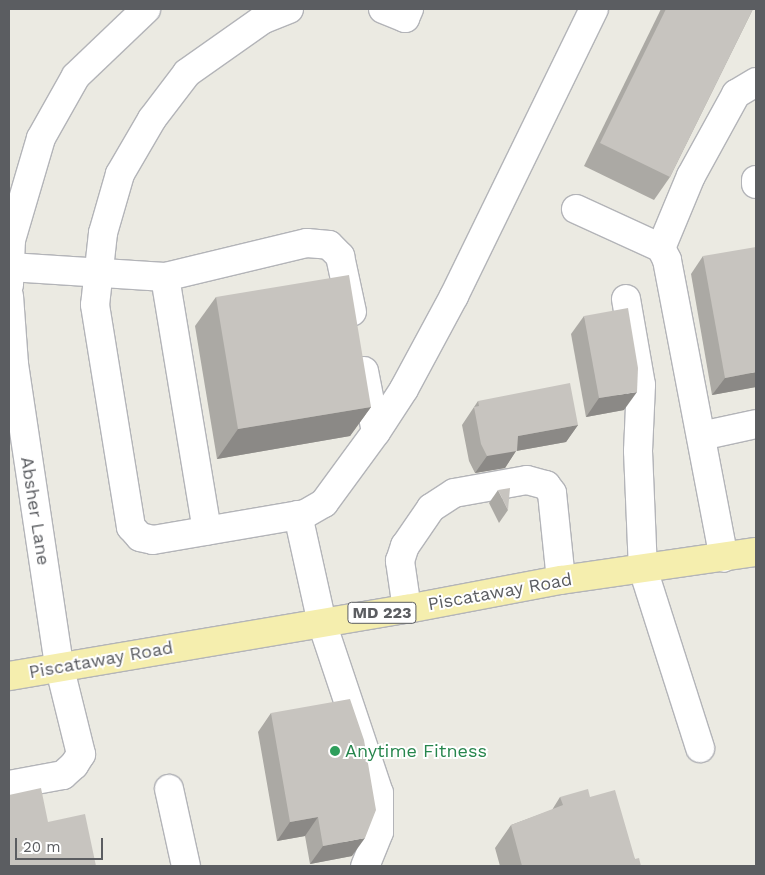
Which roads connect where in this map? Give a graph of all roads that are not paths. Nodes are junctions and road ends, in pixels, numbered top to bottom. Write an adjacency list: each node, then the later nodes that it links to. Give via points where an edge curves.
1 (146, 9): 11 (street, Absher Lane, via 76,76 41,138 11,240)
2 (289, 9): 9 (street, via 262,20 187,73 152,119 120,174 103,233)
3 (383, 9): 4 (street, via 405,18)
4 (409, 9)
5 (594, 9): 14 (street, via 454,296 404,389)
6 (756, 82): 8 (street, via 736,94 691,176)
7 (576, 209): 8 (street)
8 (661, 248): 15 (street, via 667,260)
9 (100, 273): 10 (street); 11 (street); 17 (street, via 95,305 130,527 140,537 153,540)
10 (165, 276): 14 (street, via 307,243 329,245 340,256); 17 (street)
11 (9, 294): 24 (street, Absher Lane, via 14,364)
12 (626, 298): 20 (street, via 641,385 638,451)
13 (756, 424): 15 (street)
14 (376, 432): 16 (street, via 324,503)
15 (701, 436): 19 (street)
16 (298, 515): 17 (street); 23 (street)
17 (207, 530)
18 (756, 552): 19 (main road, Piscataway Road / MD 223)
19 (724, 558): 20 (main road, Piscataway Road / MD 223)
20 (643, 569): 21 (main road, Piscataway Road / MD 223); 26 (street)
21 (561, 580): 22 (main road, Piscataway Road / MD 223); 22 (street, via 552,493 546,485 527,480 454,493 431,508 405,546 400,561)
22 (407, 609): 23 (main road, Piscataway Road / MD 223)
23 (322, 623): 24 (main road, Piscataway Road / MD 223); 30 (street, via 379,793 380,832)
24 (59, 665): 25 (main road, Piscataway Road / MD 223); 27 (street, Absher Lane, via 81,754 63,775)
25 (9, 676)
26 (700, 748)
27 (9, 785)
28 (169, 789): 29 (street)
29 (186, 866)
30 (365, 866)

